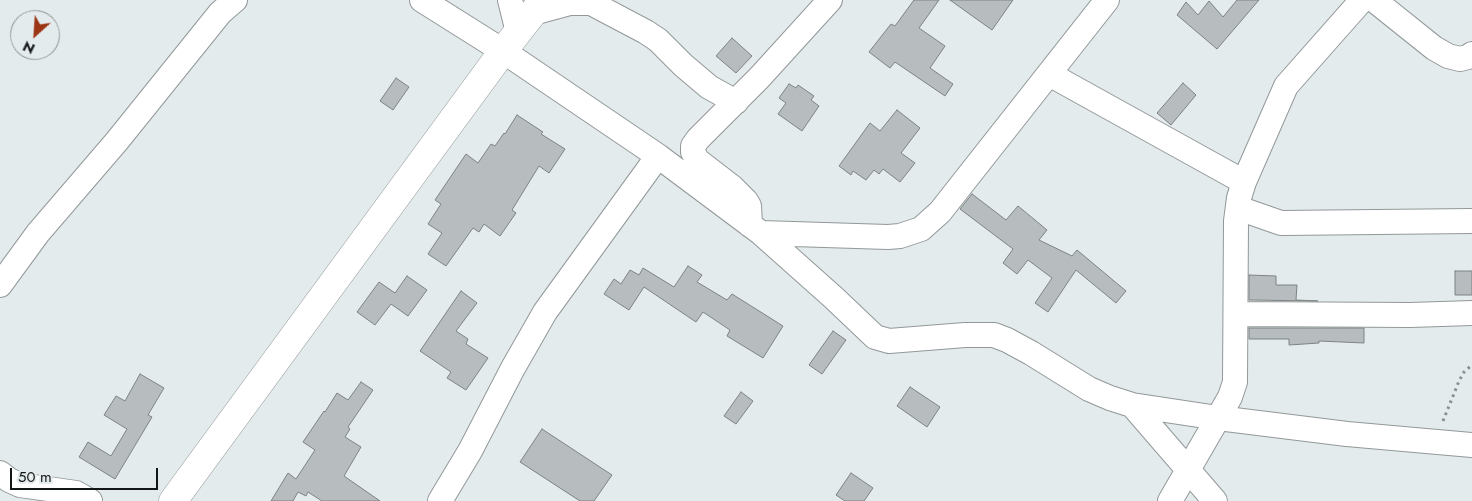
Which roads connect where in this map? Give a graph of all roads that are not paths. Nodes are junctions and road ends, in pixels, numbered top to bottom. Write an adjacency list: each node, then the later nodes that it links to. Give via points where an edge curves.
1 (235, 0): 16 (street, via 220,13 38,233)
2 (422, 0): 7 (street)
3 (830, 0): 10 (street)
4 (1107, 0): 9 (street)
5 (1362, 0): 12 (street, via 1286,86)
6 (1374, 0): 8 (street, via 1448,56 1460,59)
7 (522, 19): 10 (street, via 570,3 591,3 658,40 709,87); 11 (street); 25 (street)
8 (1472, 54)
9 (1049, 74): 12 (street); 15 (street, via 940,212 921,229 888,237)
10 (736, 102): 15 (street, via 698,139 692,152 742,196)
11 (658, 156): 15 (street); 26 (street, via 545,312)
12 (1244, 182): 13 (street)
13 (1238, 208): 14 (street, via 1281,223); 18 (street)
14 (1472, 221)
15 (756, 229): 19 (street, via 875,337 889,341 994,335 1031,353 1089,389)
16 (0, 285)
17 (1472, 313): 18 (street)
18 (1236, 314): 20 (street, via 1235,382)
19 (1132, 405): 20 (street); 22 (street)
20 (1218, 418): 21 (street); 22 (street)
21 (1472, 445)
22 (1189, 471): 27 (street); 28 (street)
23 (0, 473): 24 (street, via 20,486 76,494)
24 (90, 501)
25 (173, 501)
26 (440, 501)
27 (1170, 501)
28 (1214, 501)

